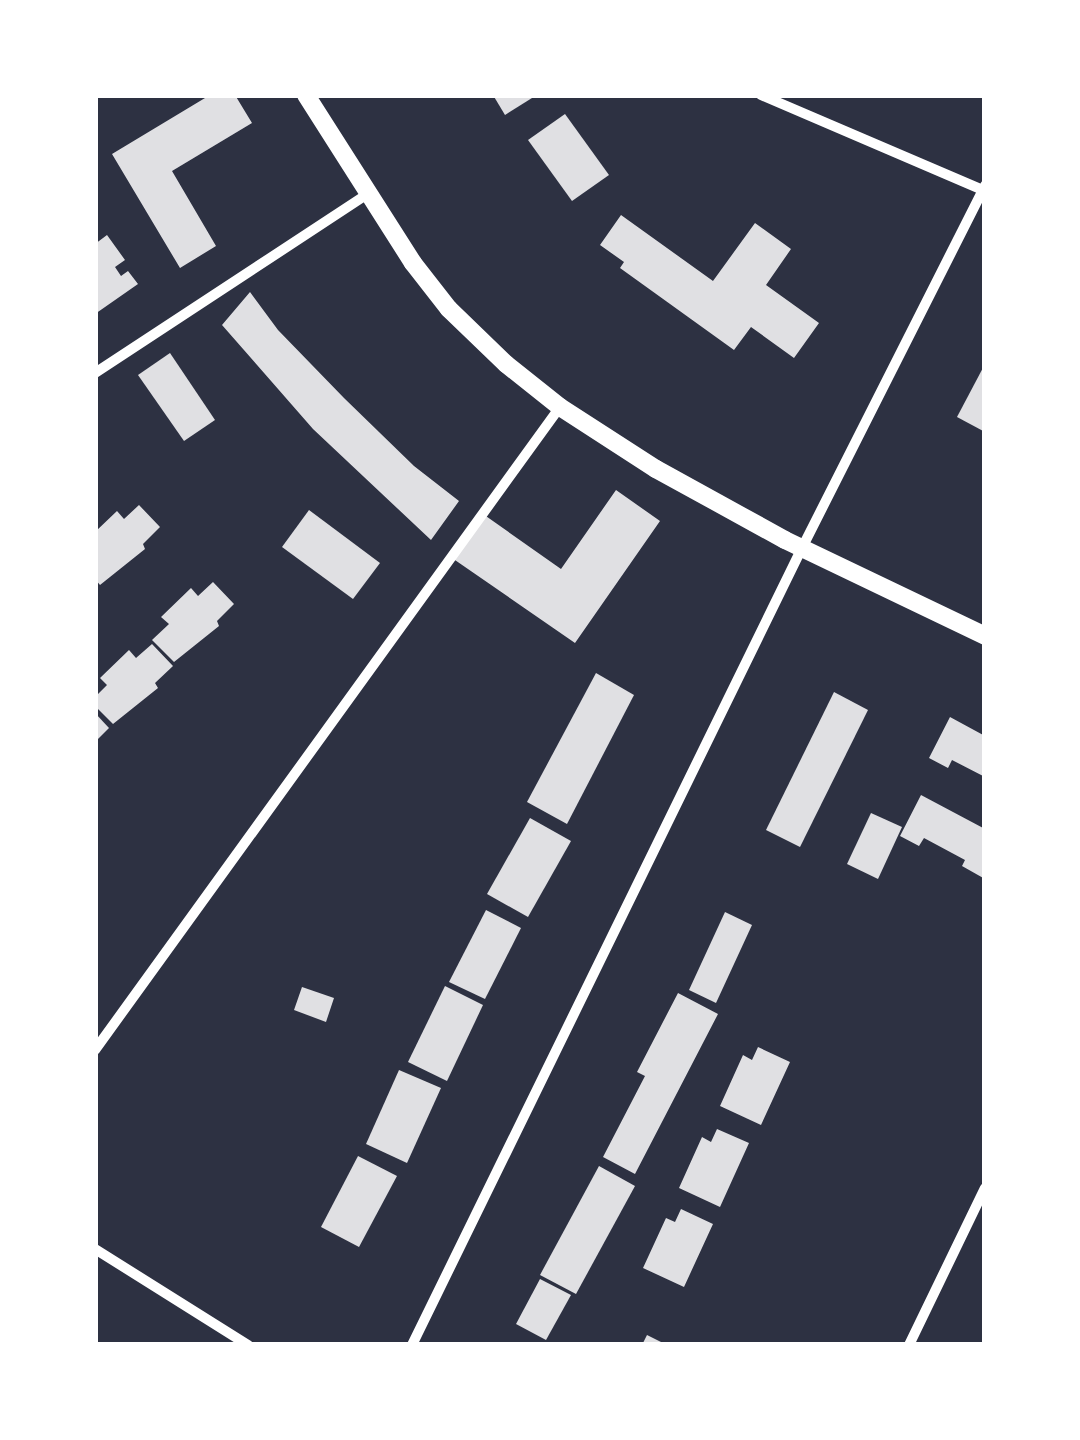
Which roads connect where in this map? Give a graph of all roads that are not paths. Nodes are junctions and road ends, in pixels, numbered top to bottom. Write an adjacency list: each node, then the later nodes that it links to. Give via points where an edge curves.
1 (306, 95): 4 (street)
2 (761, 95): 3 (street)
3 (984, 188): 7 (street)
4 (368, 193): 5 (street); 6 (street, via 448,309)
5 (95, 372)
6 (560, 407): 7 (street, via 656,470); 9 (street)
7 (802, 548): 8 (street); 13 (street)
8 (985, 636)
9 (95, 1050)
10 (985, 1188): 14 (street)
11 (95, 1249): 12 (street)
12 (248, 1345)
13 (412, 1345)
14 (909, 1345)

